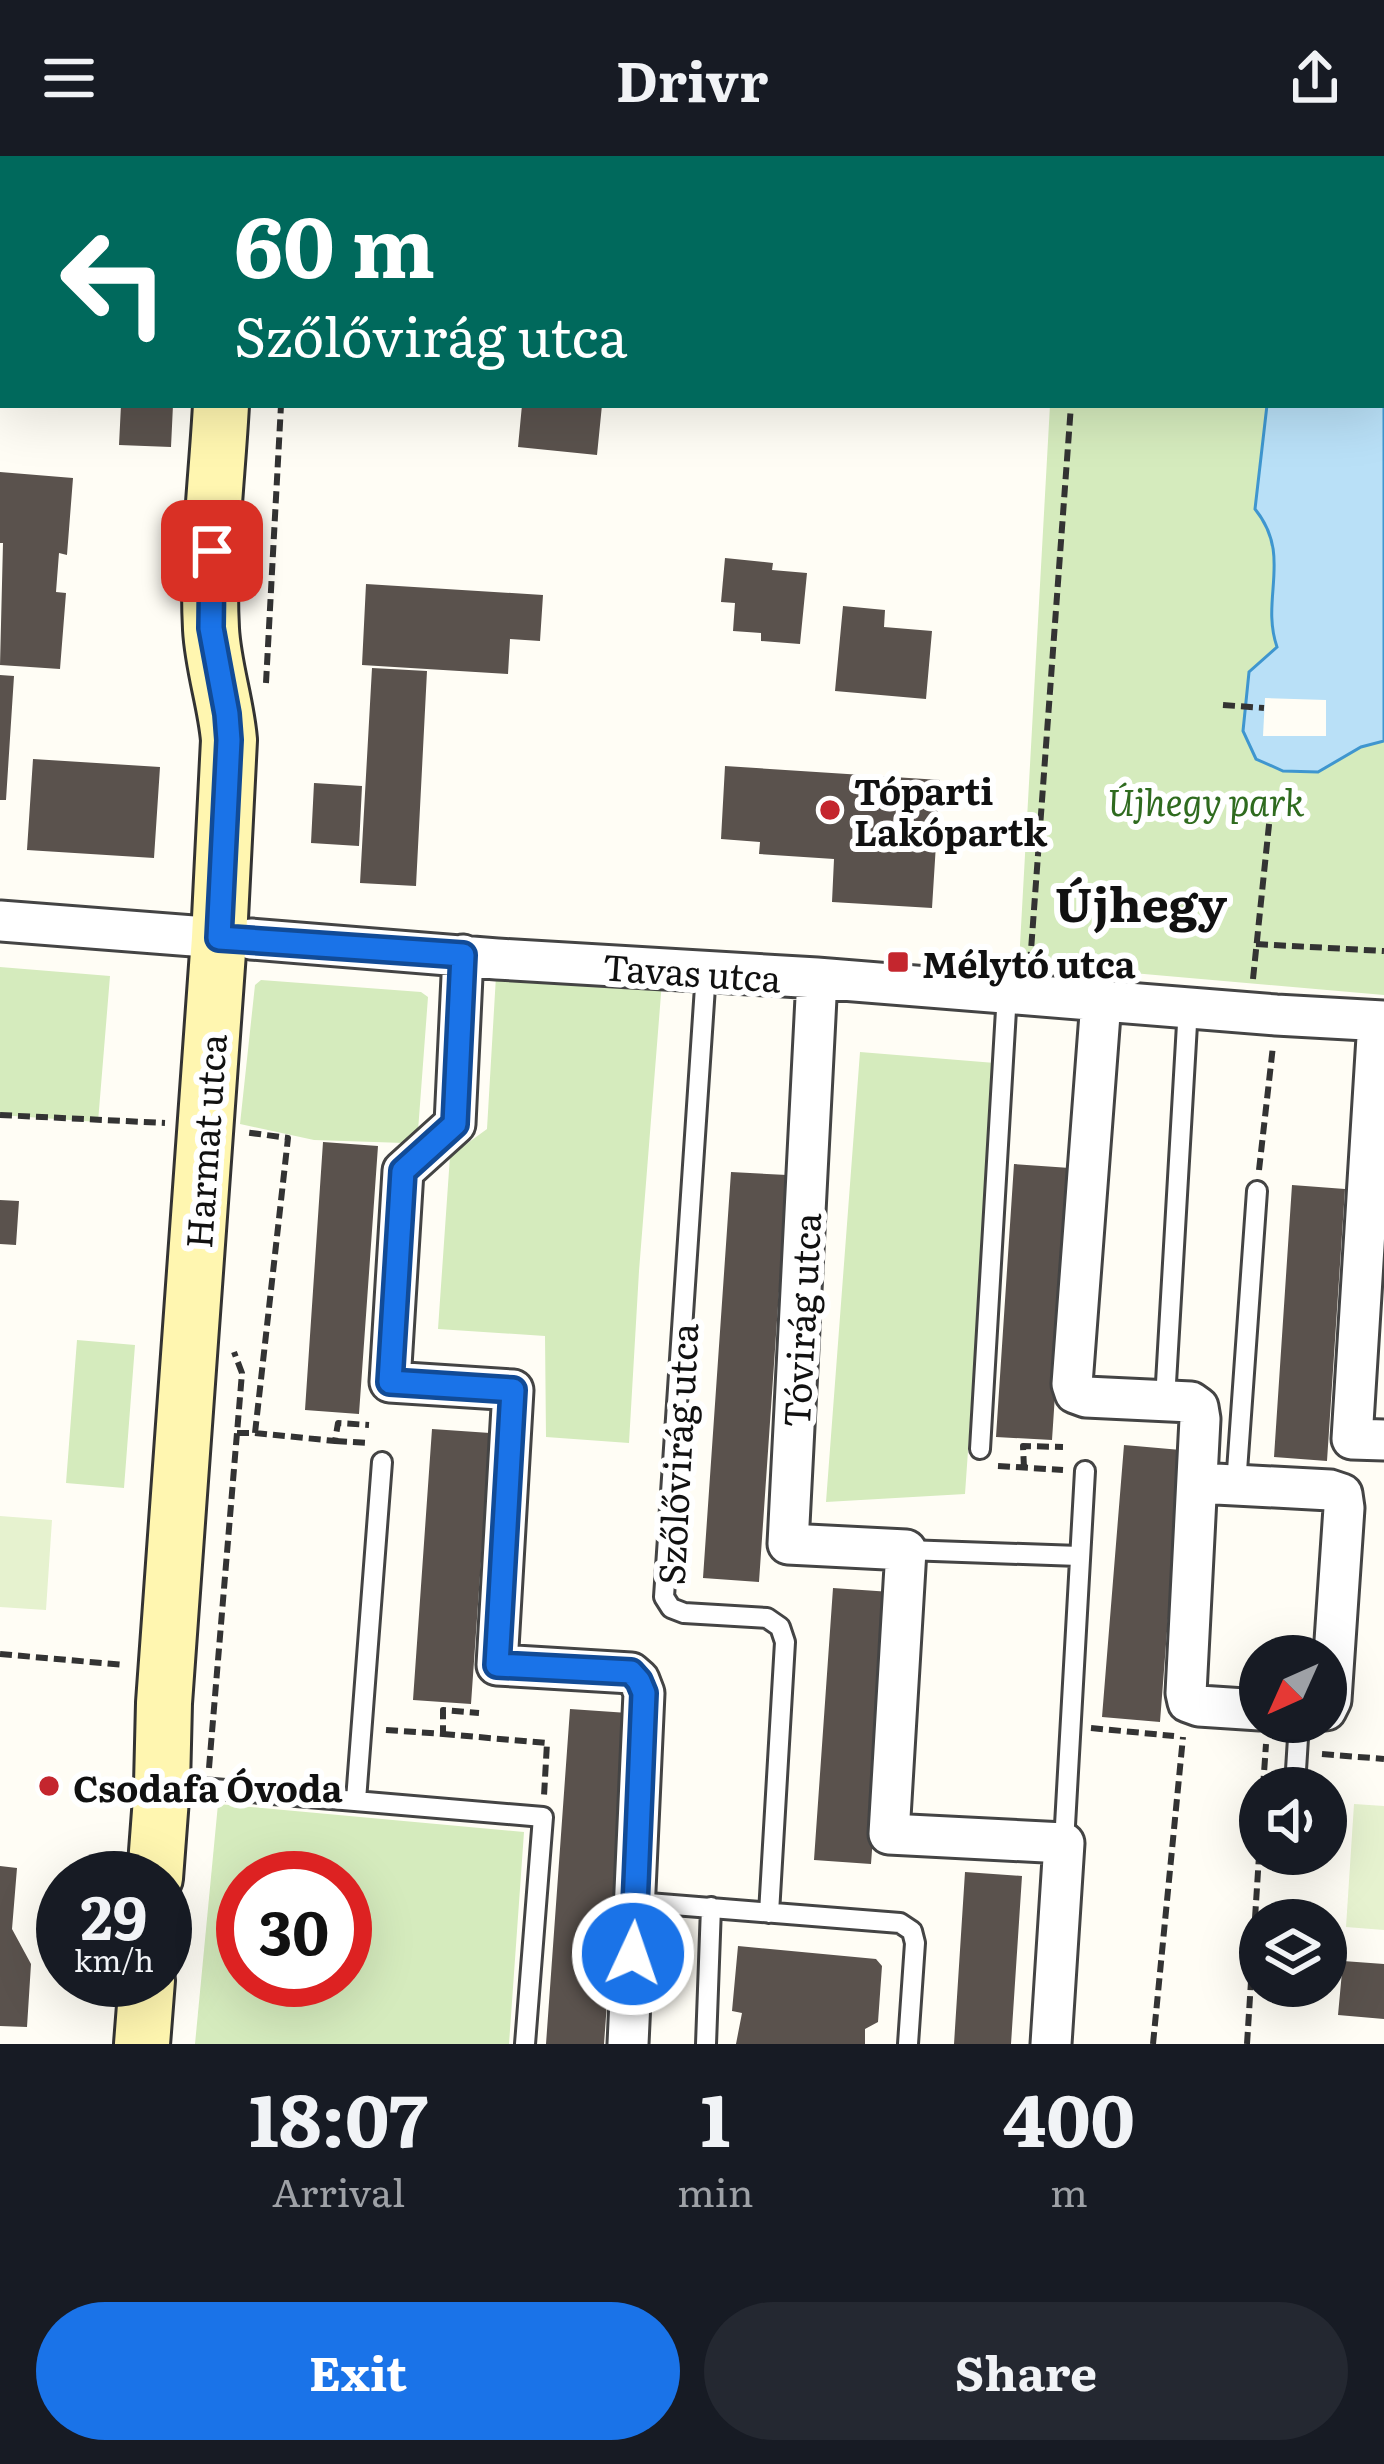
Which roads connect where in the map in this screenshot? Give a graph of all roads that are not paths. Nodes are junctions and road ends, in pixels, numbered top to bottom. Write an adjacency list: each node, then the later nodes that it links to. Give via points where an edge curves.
1 (221, 408): 3 (street, Harmat utca, via 211,628 227,714)
2 (0, 921): 3 (street, Tavas utca)
3 (235, 938): 4 (street, Tavas utca); 22 (street, Harmat utca)
4 (463, 955): 5 (street, Tavas utca); 26 (street, via 455,1124 403,1171 390,1382 513,1390 497,1665 631,1672 639,1681)
5 (706, 973): 6 (street, Tavas utca); 28 (lane, Szőlővirág utca, via 664,1597 684,1613 767,1618 785,1642)
6 (817, 979): 7 (street, Tavas utca); 18 (street, Tóvirág utca, via 788,1544)
7 (1018, 994): 8 (street, Tavas utca); 14 (lane)
8 (1101, 1000): 9 (street, Tavas utca); 12 (street, via 1072,1384 1085,1397)
9 (1188, 1007): 10 (street, Tavas utca); 12 (lane)
10 (1381, 1021): 13 (street, via 1352,1439)
11 (1257, 1191): 17 (lane)
12 (1165, 1400): 17 (street, via 1198,1407)
13 (1384, 1440)
14 (980, 1449)
15 (382, 1462): 23 (lane)
16 (1084, 1471): 19 (lane)
17 (1216, 1484): 20 (street, via 1342,1494); 21 (street, via 1186,1693 1188,1702)
18 (906, 1550): 19 (lane, Tóvirág utca); 24 (street, via 889,1834)
19 (1079, 1556): 24 (lane)
20 (1335, 1635)
21 (1239, 1717)
22 (163, 1785): 23 (lane); 25 (street, Harmat utca)
23 (356, 1800): 31 (lane, via 543,1817)
24 (1064, 1843): 35 (street)
25 (157, 1851)
26 (636, 1902): 27 (lane); 32 (street)
27 (711, 1907): 28 (lane); 33 (lane)
28 (769, 1912): 34 (lane, via 912,1930)
29 (145, 2007): 30 (street)
30 (142, 2044)
31 (525, 2044)
32 (628, 2044)
33 (706, 2044)
34 (908, 2044)
35 (1051, 2044)

